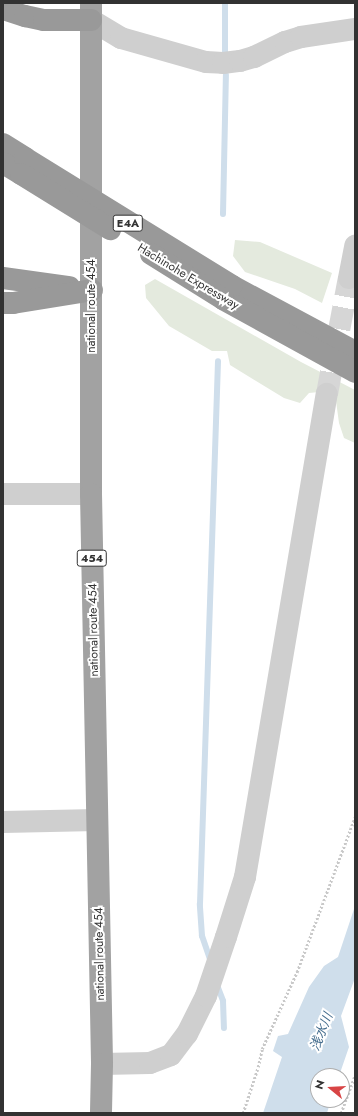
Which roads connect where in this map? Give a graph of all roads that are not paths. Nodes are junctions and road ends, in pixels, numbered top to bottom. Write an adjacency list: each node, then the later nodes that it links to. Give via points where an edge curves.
1 (34, 3): 3 (highway)
2 (3, 8): 3 (highway, via 44,20)
3 (91, 12): 4 (street, via 120,38 206,62 240,61 301,37); 10 (highway, national route 454 / 454)
4 (355, 29)
5 (3, 144): 6 (highway, Hachinohe Expressway / E4A)
6 (16, 165): 11 (highway, Hachinohe Expressway / E4A, bridge)
7 (355, 246): 9 (street)
8 (3, 278): 10 (highway)
9 (349, 278)
10 (92, 290): 12 (highway); 17 (highway, national route 454 / 454)
11 (227, 292): 13 (highway, Hachinohe Expressway / E4A); 14 (highway, Hachinohe Expressway / E4A)
12 (3, 303)
13 (355, 352)
14 (355, 372)
15 (327, 394): 20 (street, via 245,877 226,937 206,996 187,1034 171,1055 150,1063)
16 (3, 494): 17 (street)
17 (91, 494): 18 (highway, national route 454 / 454)
18 (97, 820): 19 (street); 20 (highway, national route 454 / 454)
19 (3, 822)
20 (102, 1064): 21 (highway, national route 454 / 454)
21 (101, 1113)

